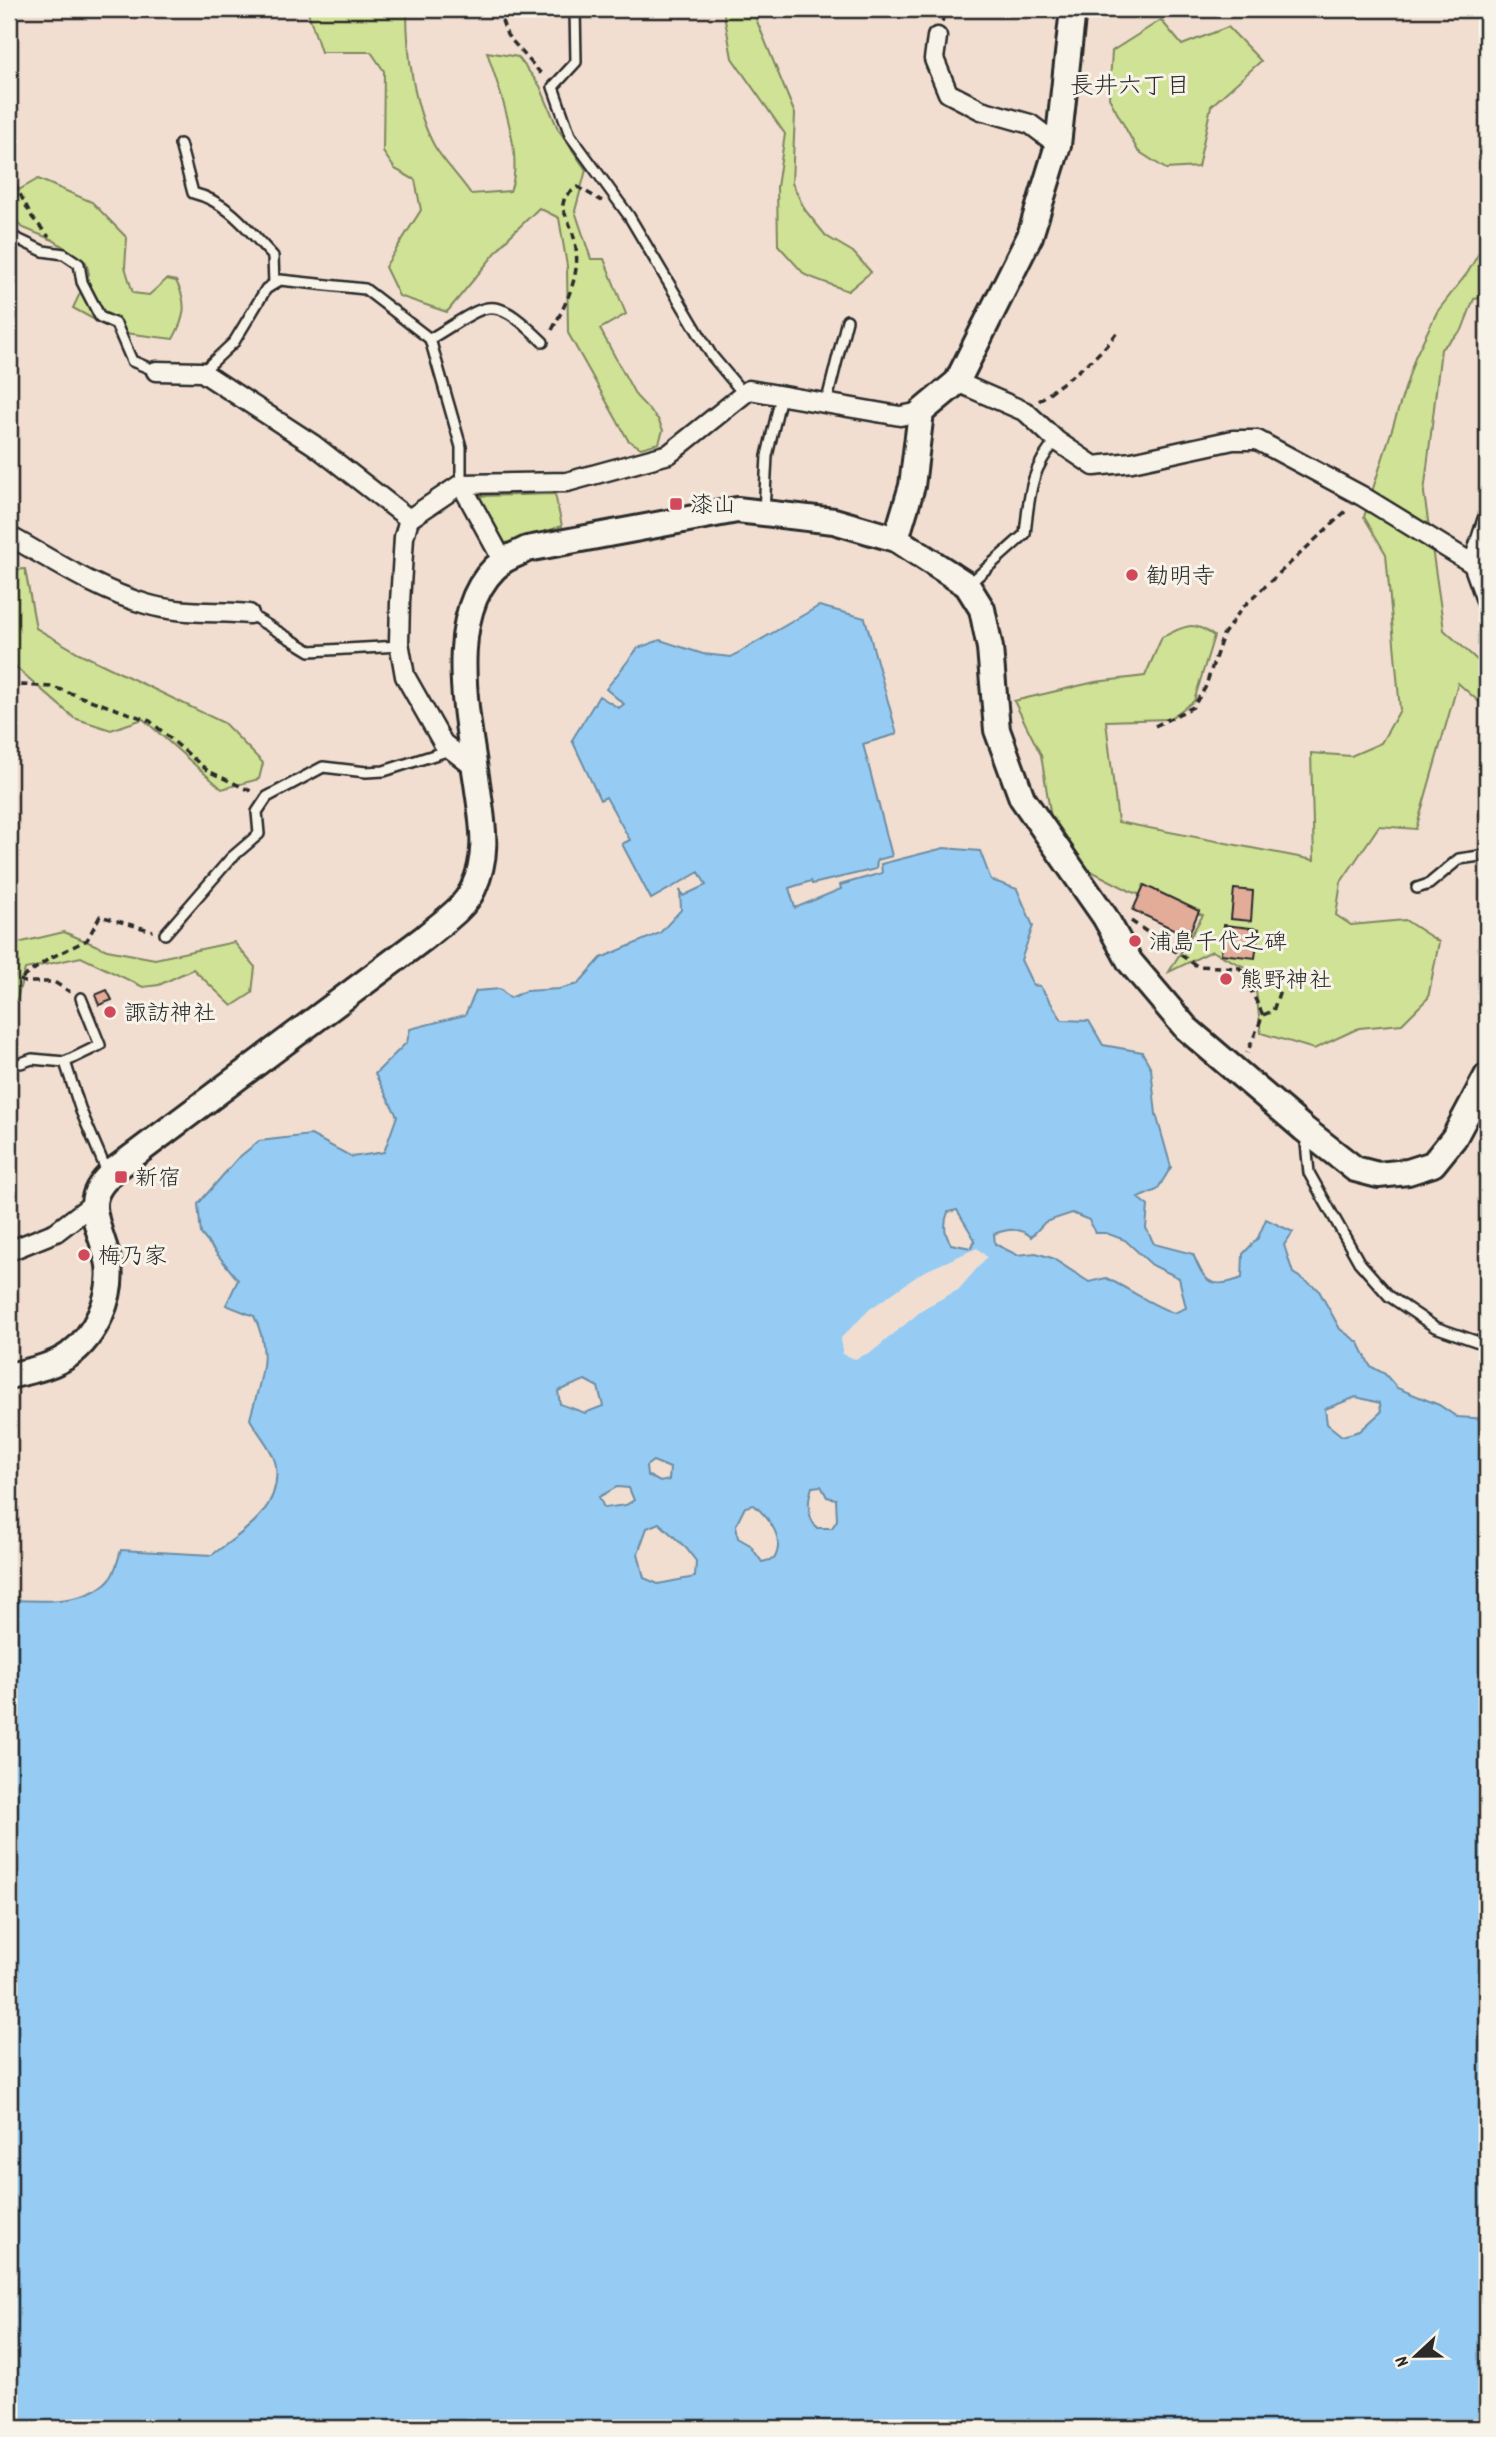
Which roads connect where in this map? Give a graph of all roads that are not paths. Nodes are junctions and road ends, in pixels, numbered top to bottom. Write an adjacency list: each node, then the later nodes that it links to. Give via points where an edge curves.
1 (575, 9): 14 (lane, via 576,62 553,87 570,135 629,216 712,356)
2 (1073, 9): 5 (street)
3 (937, 37): 5 (street, via 934,59 947,93 981,110 1030,124)
4 (180, 144): 7 (lane, via 193,193 225,206 273,256)
5 (1058, 145): 13 (street, via 1030,236)
6 (9, 234): 11 (lane, via 79,264 82,282 100,317 116,324 132,361)
7 (274, 284): 9 (lane, via 365,289); 12 (lane, via 266,289 234,342)
8 (847, 320): 16 (lane)
9 (430, 339): 10 (lane, via 482,308 502,307); 19 (lane, via 461,447)
10 (543, 342)
11 (156, 371): 12 (street)
12 (202, 372): 21 (street, via 314,446)
13 (957, 382): 17 (street); 18 (street, via 1026,412)
14 (743, 393): 15 (street); 19 (street, via 669,454 567,482)
15 (781, 396): 16 (street); 20 (lane, via 767,456)
16 (826, 404): 17 (street, via 900,416)
17 (921, 412): 24 (street, via 912,486)
18 (1057, 441): 26 (street, via 1094,466 1233,440 1257,440 1363,496); 27 (lane, via 1031,481 1024,534)
19 (461, 485): 21 (street); 25 (street)
20 (764, 513): 24 (street, via 834,521); 25 (street, via 737,510 700,516 527,549)
21 (410, 519): 30 (street, via 404,537)
22 (1487, 521): 26 (street)
23 (9, 536): 29 (street, via 90,581 146,604 187,612)
24 (896, 539): 27 (street)
25 (503, 561): 32 (street, via 485,579 471,609 463,644)
26 (1474, 564): 28 (street)
27 (967, 586): 40 (street, via 982,608 997,730 1022,798 1044,834 1104,917 1130,962 1186,1028)
28 (1487, 603)
29 (249, 614): 30 (lane, via 310,651)
30 (400, 646): 31 (street, via 405,676 443,743)
31 (452, 750): 32 (street); 35 (lane, via 384,771 323,767 267,797 257,812 259,834)
32 (475, 768): 41 (street, via 486,840 482,865 472,892 450,917)
33 (1487, 855): 34 (lane, via 1459,859)
34 (1418, 888)
35 (165, 934)
36 (82, 998): 37 (lane, via 100,1045)
37 (65, 1062): 38 (lane, via 32,1059); 41 (lane)
38 (22, 1063)
39 (1487, 1076): 40 (street, via 1454,1138 1433,1164 1378,1175 1355,1169)
40 (1311, 1135): 44 (lane, via 1306,1143 1309,1173 1359,1262 1389,1296 1435,1327)
41 (109, 1175): 42 (street)
42 (94, 1203): 43 (street, via 56,1232); 45 (street, via 110,1268 104,1308 90,1334 69,1355)
43 (9, 1251)
44 (1487, 1345)
45 (9, 1376)

